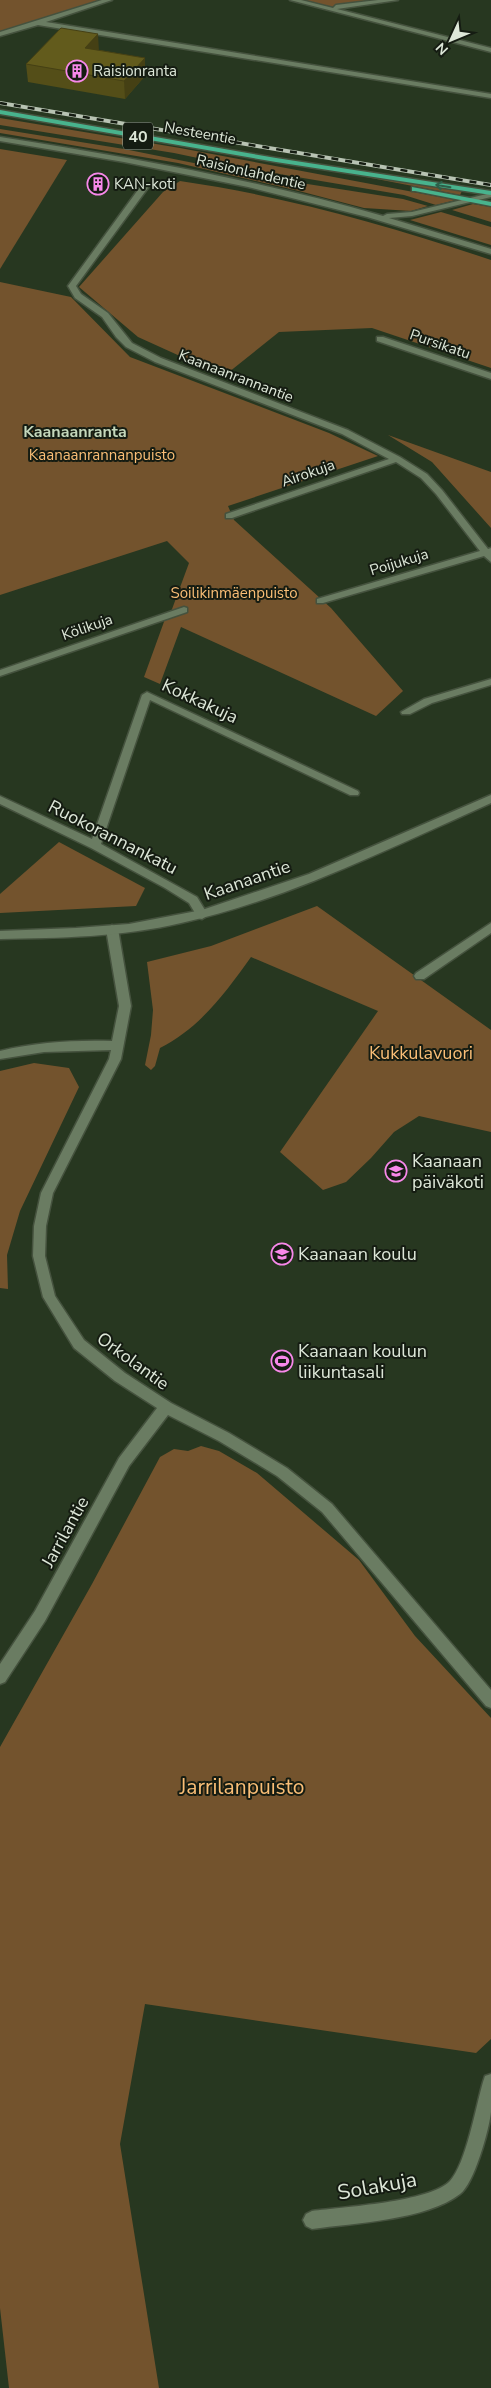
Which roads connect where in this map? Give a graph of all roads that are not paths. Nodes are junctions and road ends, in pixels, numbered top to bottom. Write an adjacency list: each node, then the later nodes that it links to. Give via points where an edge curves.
1 (109, 0): 5 (street)
2 (292, 0): 4 (street)
3 (395, 0): 4 (street)
4 (325, 8): 7 (street)
5 (35, 22): 6 (street); 8 (street)
6 (0, 34)
7 (491, 50)
8 (491, 96)
9 (0, 112): 11 (main road, Nesteentie / 40)
10 (0, 139): 16 (street, Raisionlahdentie, via 226,179)
11 (276, 160): 13 (main road, Nesteentie / 40, one-way to 11); 14 (main road, Nesteentie / 40)
12 (146, 186): 20 (street, Kaanaanrannantie, via 72,286 78,296 105,315 129,344 158,360 345,432)
13 (491, 194): 14 (street)
14 (470, 200): 15 (main road, Nesteentie / 40); 16 (street, via 404,215)
15 (491, 204)
16 (362, 213): 17 (street, Raisionlahdentie)
17 (491, 252)
18 (380, 339): 19 (street, Pursikatu)
19 (491, 376)
20 (397, 458): 21 (street, Airokuja); 22 (street, Kaanaanrannantie, via 424,476)
21 (229, 516)
22 (489, 554): 23 (street, Poijukuja)
23 (320, 601)
24 (184, 610): 25 (street, Kölikuja)
25 (0, 673)
26 (491, 682): 27 (street, via 428,701)
27 (406, 712)
28 (354, 793): 31 (street, Kokkakuja, via 147,695)
29 (491, 799): 32 (street, Kaanaantie, via 266,894)
30 (0, 800): 31 (street, Ruokorannankatu)
31 (95, 845): 32 (street, Ruokorannankatu, via 193,900)
32 (202, 915): 34 (street, Kaanaantie)
33 (491, 927): 36 (street)
34 (112, 929): 35 (street, Kaanaantie); 37 (street, Orkolantie, via 125,1006)
35 (0, 935)
36 (420, 976)
37 (118, 1046): 38 (street, via 89,1044); 39 (street, Orkolantie, via 47,1193 40,1226 39,1256 49,1297 79,1344 120,1377)
38 (0, 1055)
39 (166, 1407): 40 (street, Jarrilantie, via 124,1462 40,1616); 41 (street, Orkolantie, via 282,1472 327,1508)
40 (0, 1677)
41 (491, 1701)
42 (491, 2082): 43 (street, Solakuja, via 468,2168 456,2187 413,2206)
43 (312, 2220)

